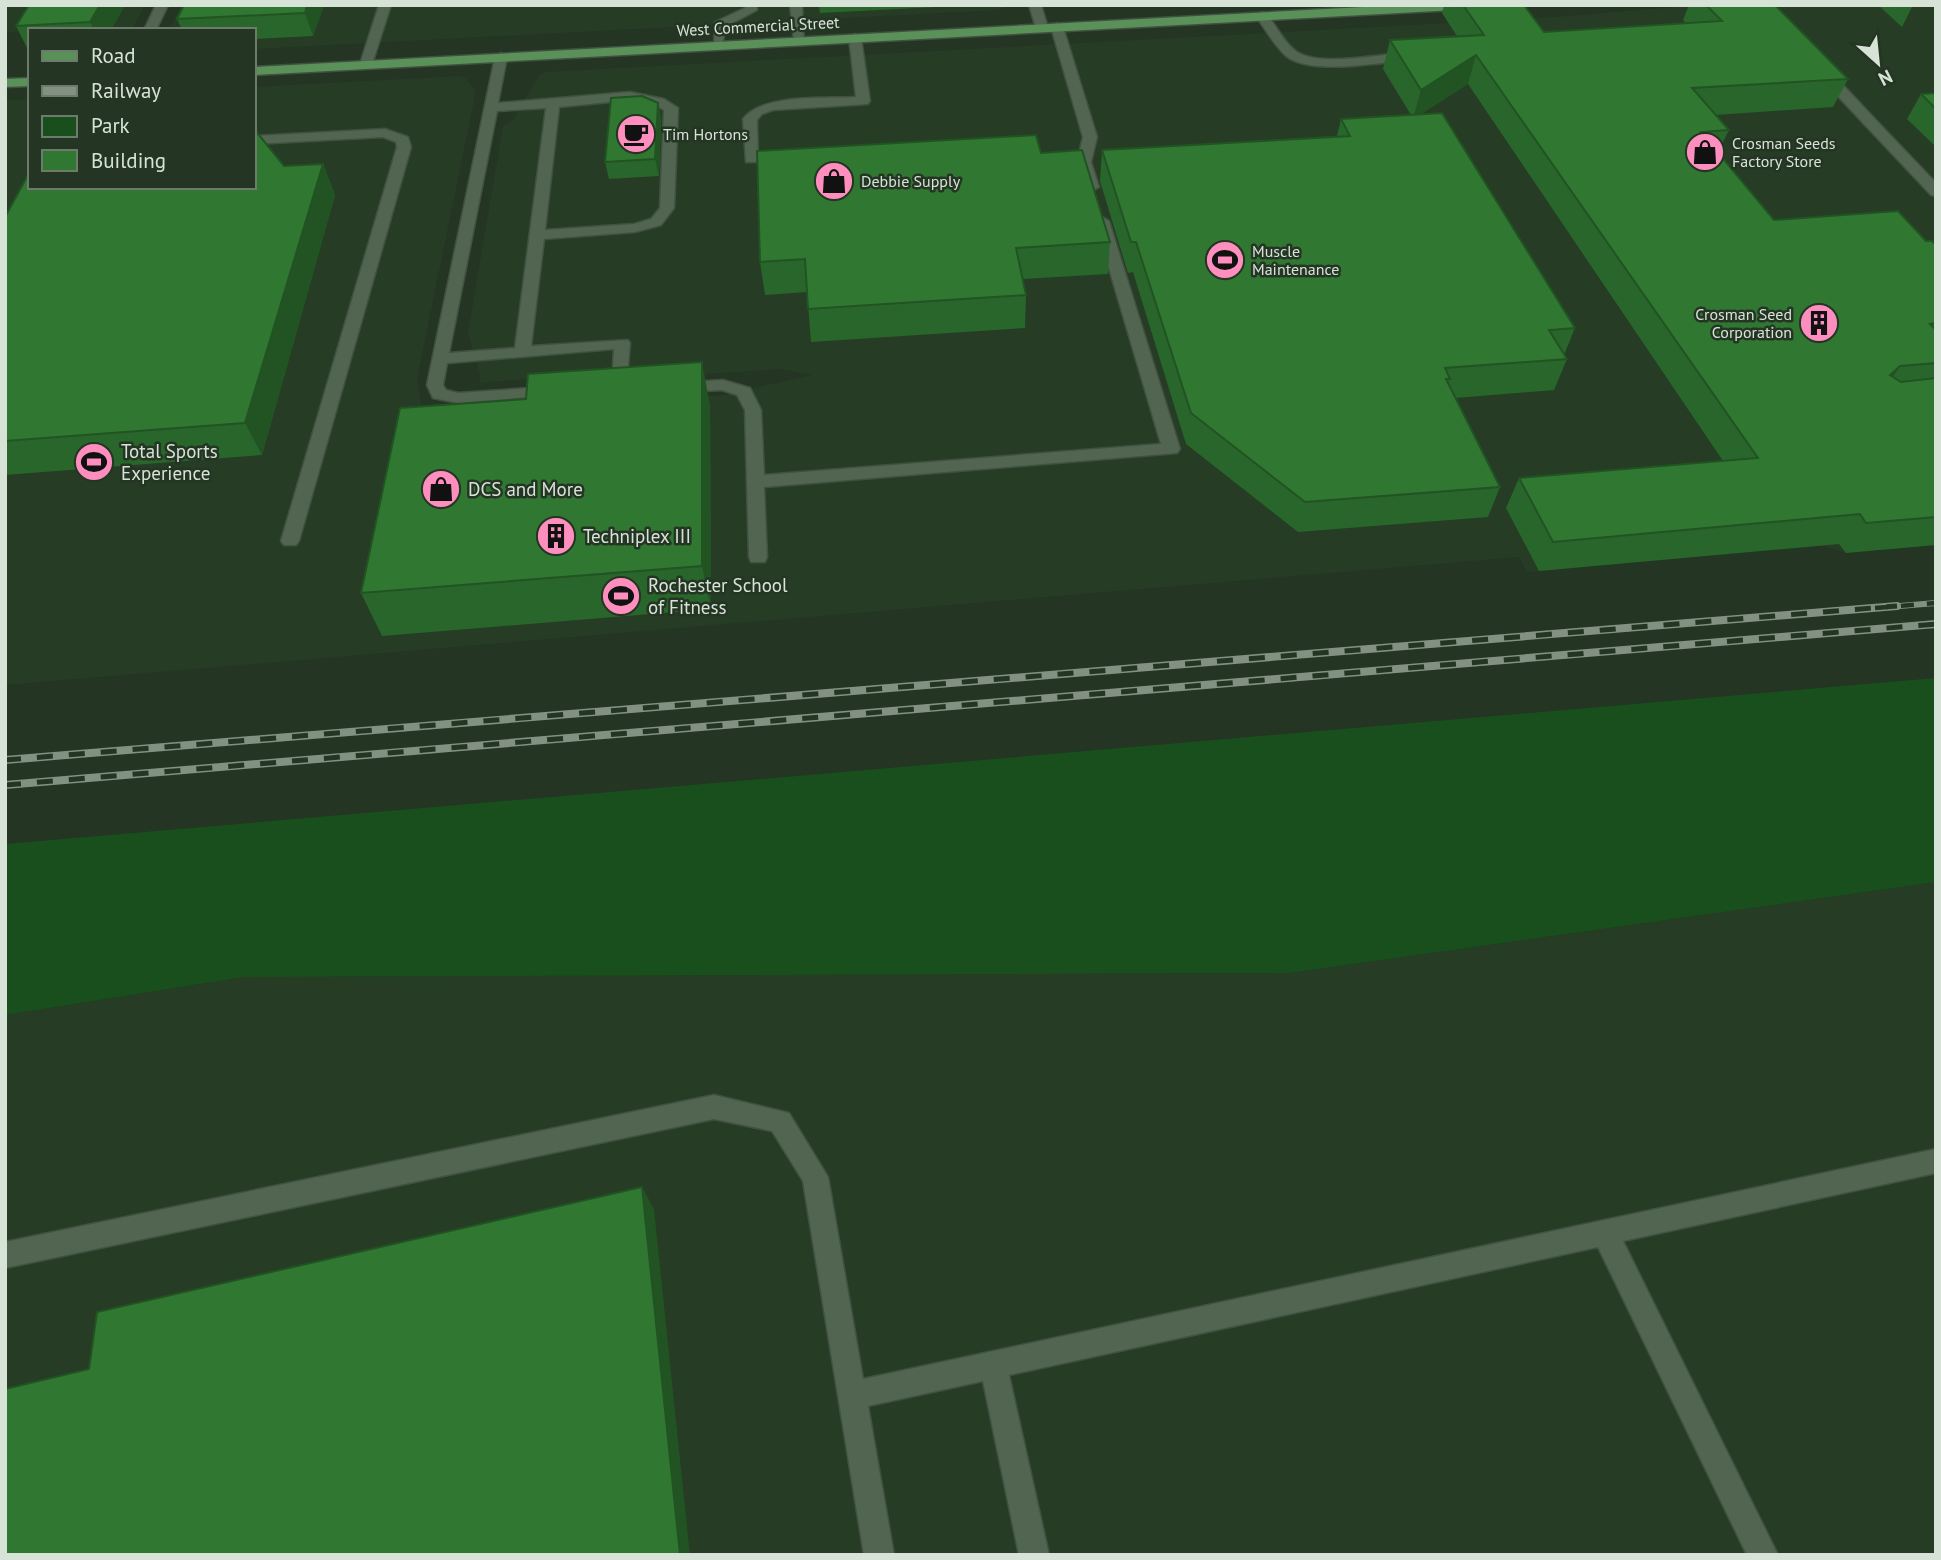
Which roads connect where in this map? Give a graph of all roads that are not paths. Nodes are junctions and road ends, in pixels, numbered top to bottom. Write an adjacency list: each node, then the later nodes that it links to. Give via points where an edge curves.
1 (162, 5): 9 (street)
2 (384, 5): 16 (street)
3 (751, 5): 13 (street, via 751,10 719,25)
4 (796, 5): 12 (street)
5 (1035, 5): 10 (street)
6 (1473, 5): 7 (main road, West Commercial Street)
7 (1262, 16): 8 (main road, West Commercial Street); 14 (street, via 1291,54 1301,60)
8 (1057, 27): 10 (main road, West Commercial Street); 32 (street, via 1090,137 1084,162 1171,449)
9 (151, 28)
10 (1042, 28): 11 (main road, West Commercial Street)
11 (855, 38): 12 (main road, West Commercial Street); 24 (street, via 863,101 771,106 757,111 750,119)
12 (800, 41): 13 (main road, West Commercial Street)
13 (719, 45): 15 (main road, West Commercial Street)
14 (1420, 55)
15 (501, 57): 16 (main road, West Commercial Street); 22 (street)
16 (366, 64): 18 (main road, West Commercial Street)
17 (1816, 65): 25 (street)
18 (256, 71)
19 (28, 82): 20 (main road)
20 (5, 83)
21 (553, 104): 22 (street); 26 (street); 26 (street, via 637,97 660,100 671,108 667,208 656,222 635,228)
22 (491, 107): 28 (street)
23 (256, 141): 33 (street, via 385,133 402,141 404,147)
24 (751, 159)
25 (1936, 192)
26 (537, 234): 27 (street)
27 (522, 352): 28 (street); 29 (street, via 622,344 614,385)
28 (441, 359): 31 (street, via 435,385 439,394 458,398)
29 (642, 386)
30 (663, 388): 32 (street, via 723,385 744,392 753,410)
31 (566, 389)
32 (755, 482): 34 (street)
33 (290, 541)
34 (758, 557)
35 (1936, 1161): 36 (street)
36 (1605, 1232): 38 (street); 42 (street)
37 (5, 1255): 39 (street, via 714,1107 780,1121 815,1177)
38 (993, 1364): 39 (street); 41 (street)
39 (852, 1395): 40 (street)
40 (880, 1555)
41 (1034, 1555)
42 (1763, 1555)

